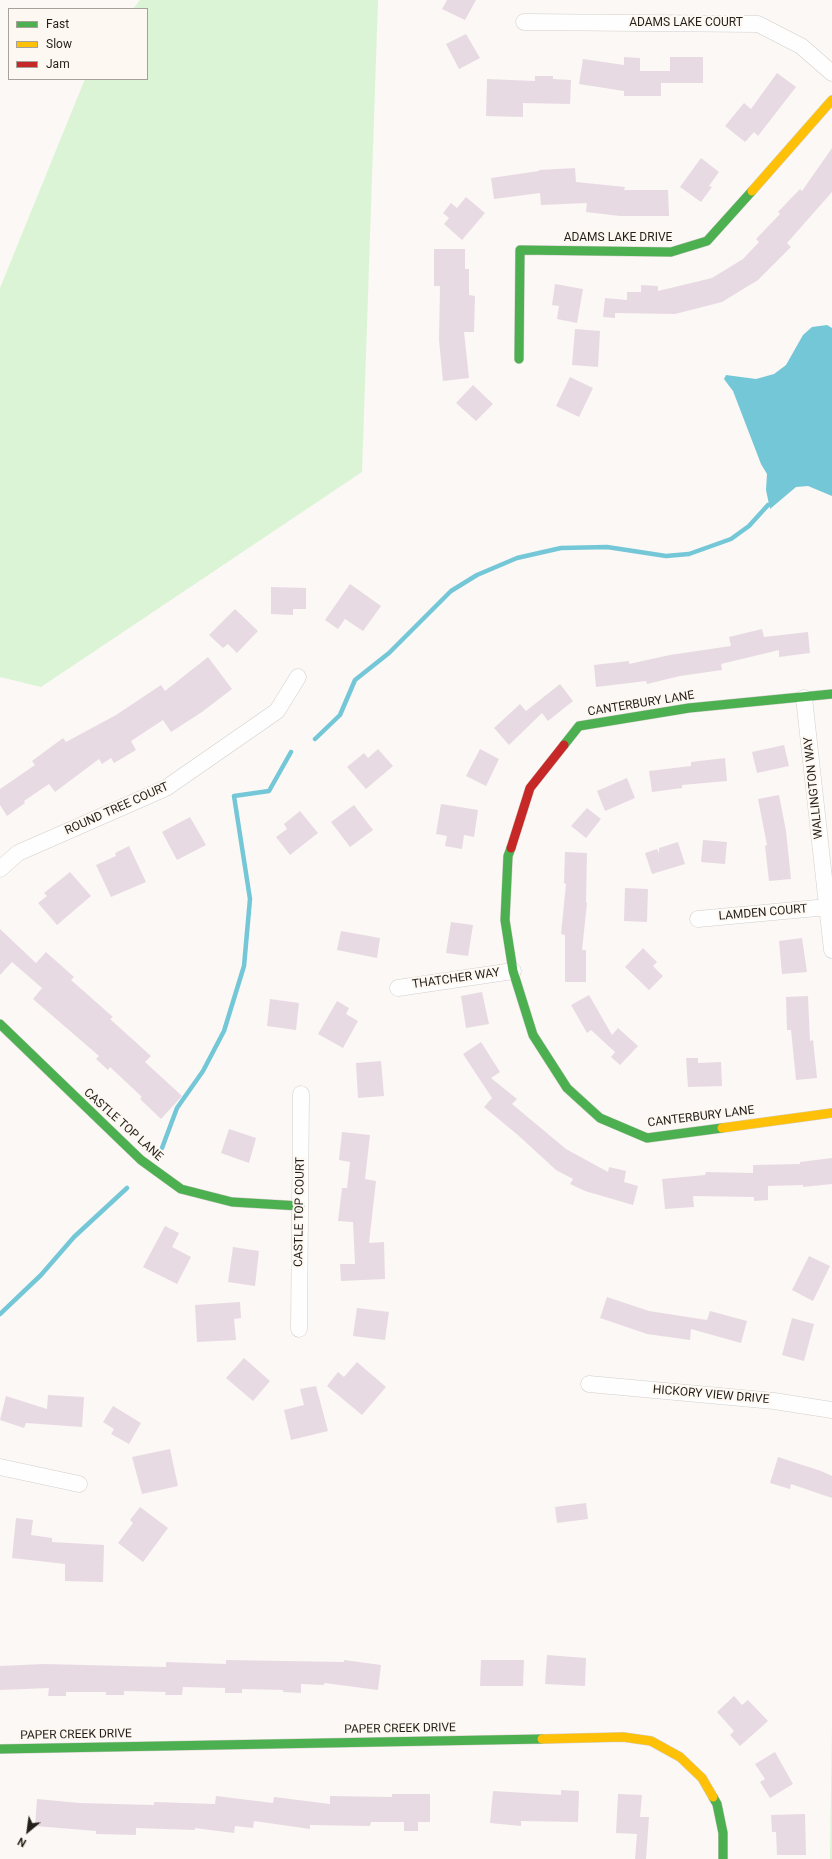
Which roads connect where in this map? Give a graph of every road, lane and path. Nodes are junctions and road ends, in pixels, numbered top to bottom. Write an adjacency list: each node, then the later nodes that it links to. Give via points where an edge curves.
1 (524, 22): 2 (street, ADAMS LAKE COURT, via 758,24 801,46)
2 (832, 73)
3 (832, 100): 4 (street, ADAMS LAKE DRIVE, via 707,241 671,252 520,250)
4 (519, 359)
5 (298, 677): 8 (street, ROUND TREE COURT, via 277,711 166,788 18,853)
6 (832, 694): 7 (street, CANTERBURY LANE)
7 (804, 698): 9 (street, WALLINGTON WAY); 12 (street, CANTERBURY LANE, via 689,708 579,726 530,788 508,856 505,920)
8 (0, 869)
9 (828, 907): 10 (street, LAMDEN COURT); 11 (street, WALLINGTON WAY)
10 (698, 919)
11 (832, 950)
12 (513, 971): 13 (street, THATCHER WAY); 16 (street, CANTERBURY LANE, via 533,1035 567,1088 600,1118 647,1138)
13 (398, 988)
14 (0, 1024): 17 (street, CASTLE TOP LANE, via 141,1160 181,1189 232,1202)
15 (301, 1094): 17 (street, CASTLE TOP COURT)
16 (832, 1113)
17 (300, 1206): 18 (street, CASTLE TOP COURT)
18 (299, 1330)
19 (590, 1384): 20 (street, HICKORY VIEW DRIVE, via 774,1401)
20 (832, 1410)
21 (0, 1467): 22 (street)
22 (79, 1484)
23 (0, 1749): 24 (street, PAPER CREEK DRIVE, via 623,1737 651,1741 680,1758 702,1778 717,1804)
24 (723, 1859)

